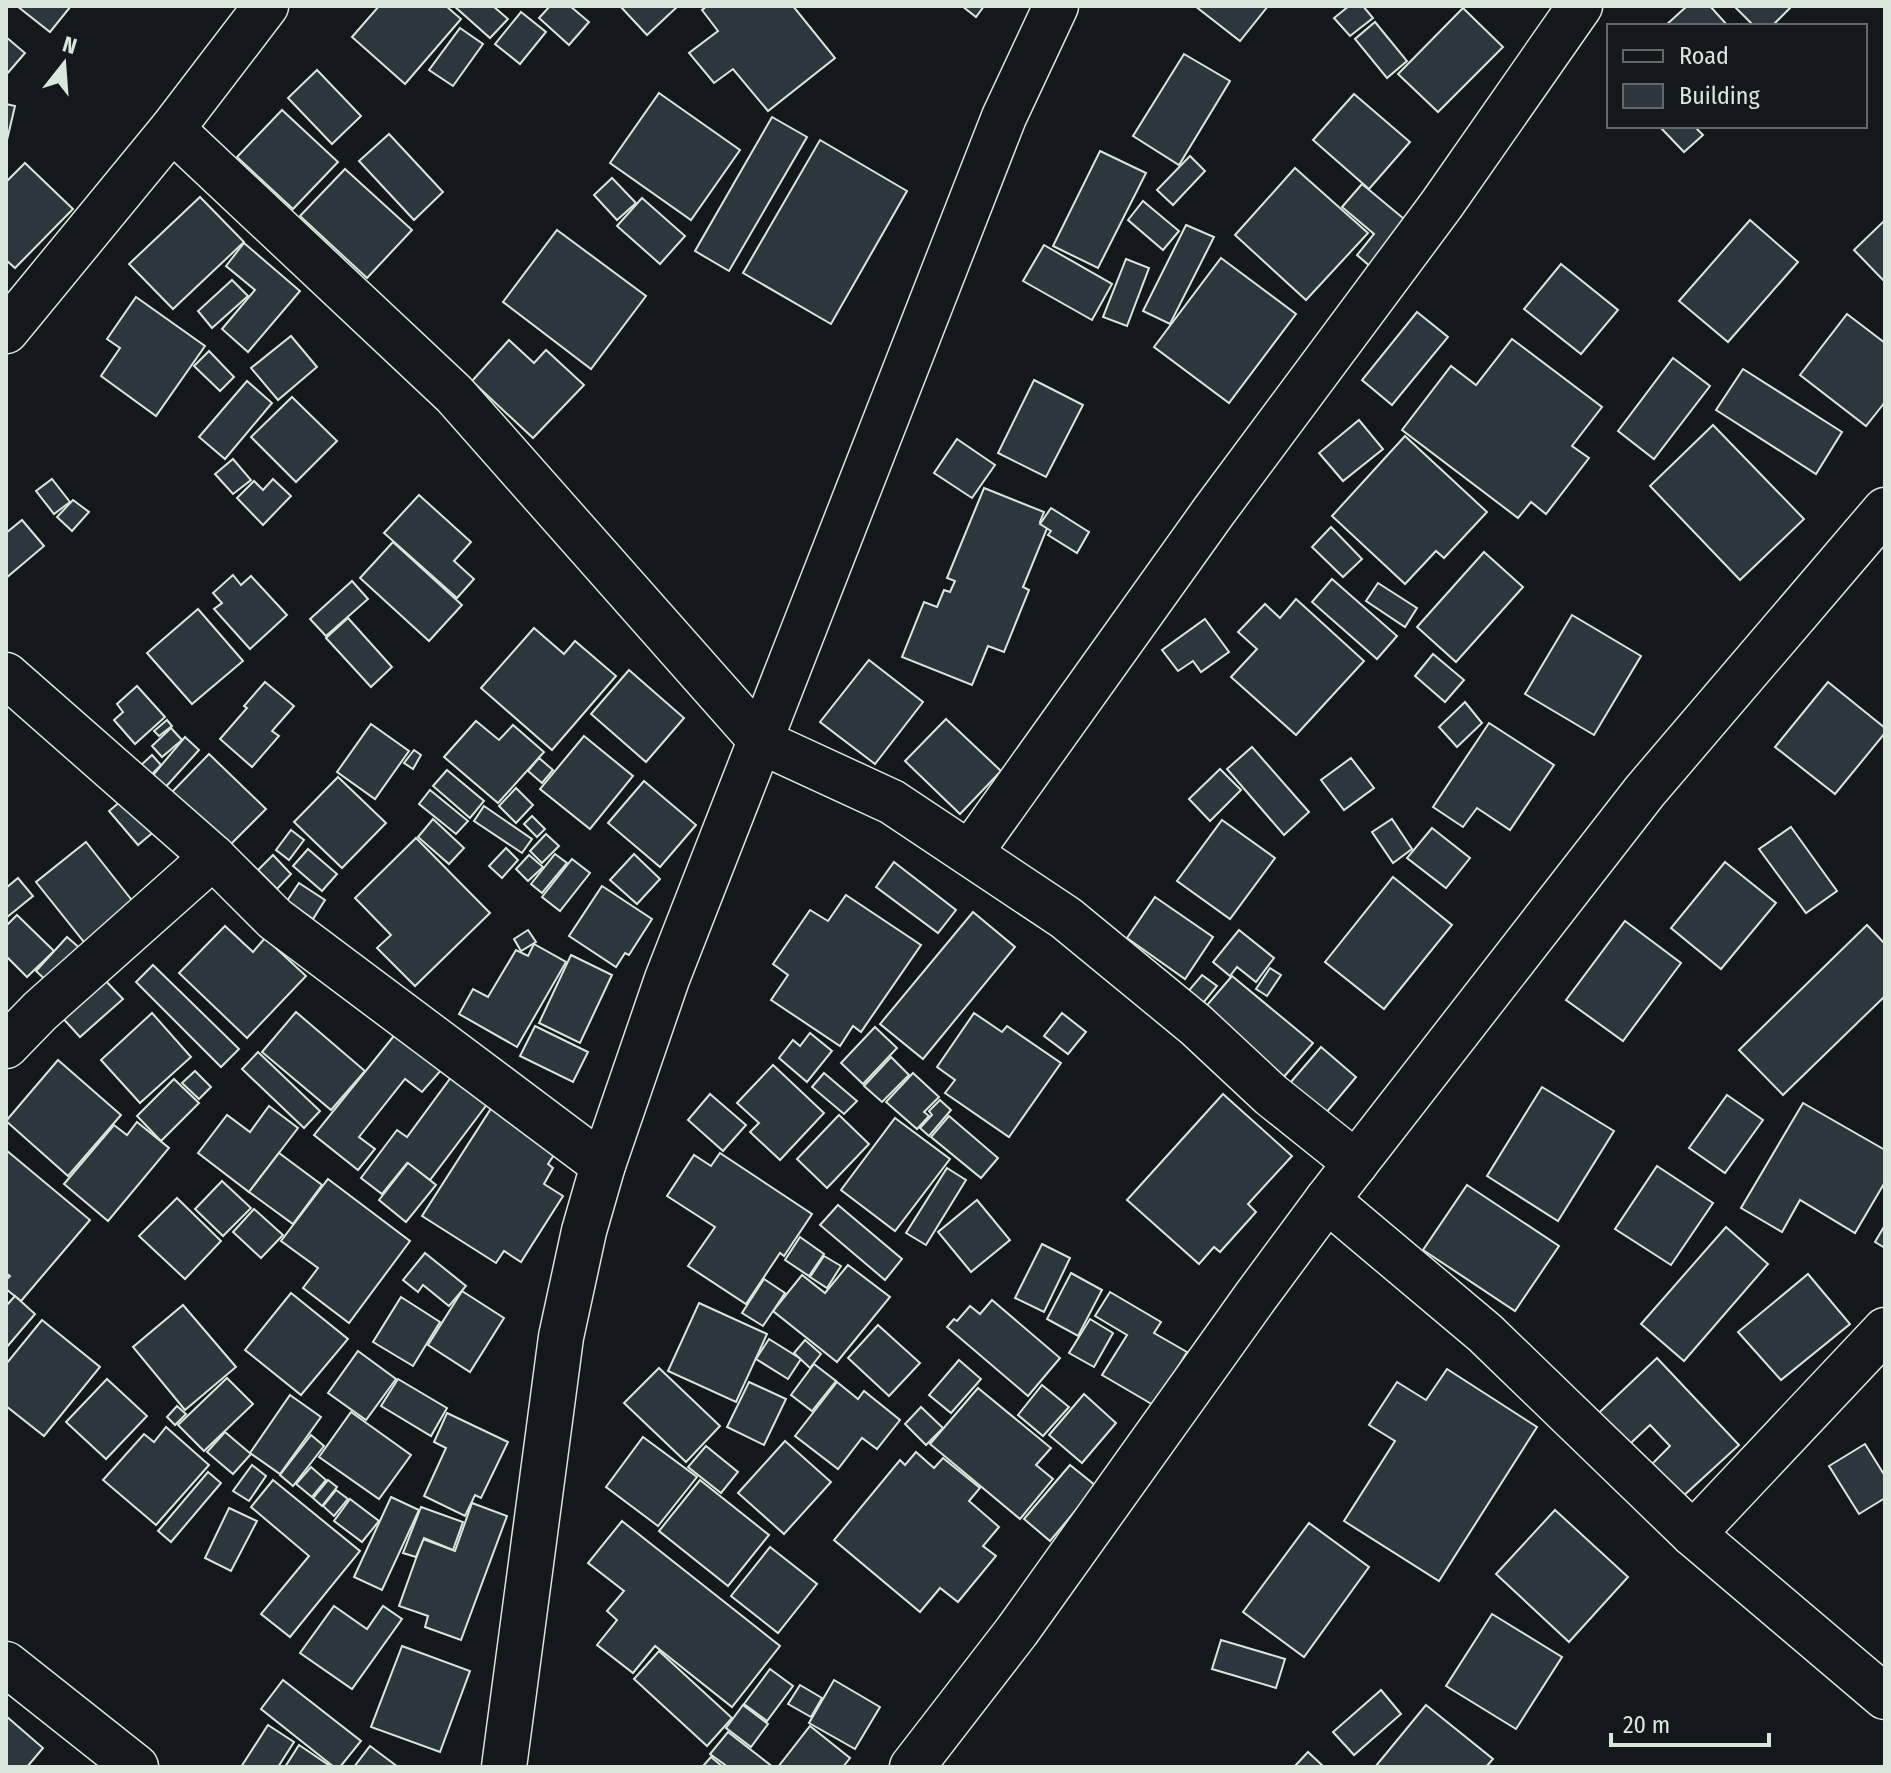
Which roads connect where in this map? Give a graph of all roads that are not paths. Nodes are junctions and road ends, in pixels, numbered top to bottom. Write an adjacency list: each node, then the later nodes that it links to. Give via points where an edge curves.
1 (266, 6): 4 (street)
2 (1056, 6): 8 (street, via 1004,117)
3 (1580, 6): 9 (street)
4 (172, 129): 5 (street); 8 (street, via 454,394)
5 (6, 331)
6 (1885, 510): 12 (street, via 1645,791)
7 (6, 675): 10 (street)
8 (762, 742): 9 (street, via 892,802); 13 (street, via 667,979)
9 (970, 853): 12 (street, via 1066,918)
10 (213, 857): 11 (street); 13 (street, via 310,947)
11 (6, 1046)
12 (1356, 1163): 14 (street)
13 (603, 1165): 20 (street, via 561,1337)
14 (1327, 1200): 16 (street, via 1485,1333); 21 (street, via 1017,1631)
15 (1885, 1330): 16 (street)
16 (1693, 1534): 18 (street)
17 (6, 1664): 19 (street)
18 (1885, 1697)
19 (136, 1767)
20 (504, 1767)
21 (912, 1767)

